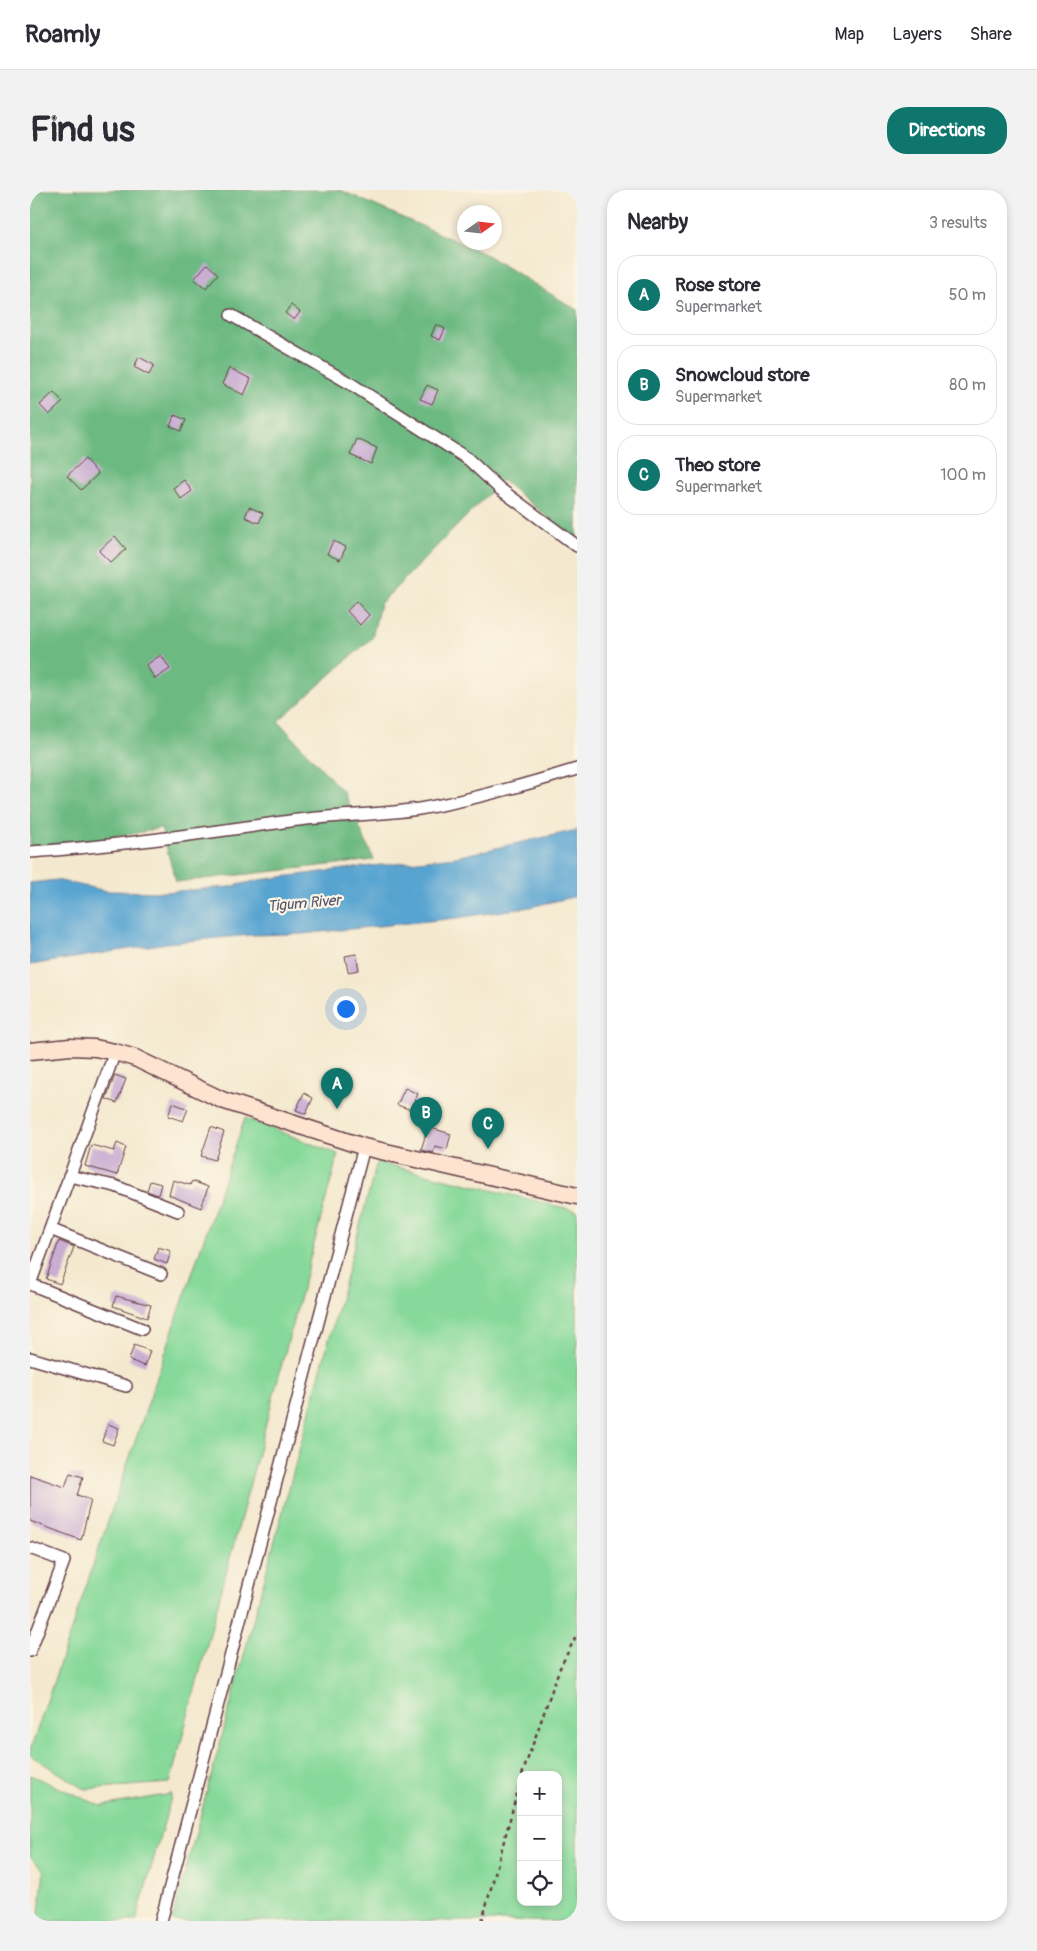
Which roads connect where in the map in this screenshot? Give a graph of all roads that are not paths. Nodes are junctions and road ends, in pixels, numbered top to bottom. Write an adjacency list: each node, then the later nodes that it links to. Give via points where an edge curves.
1 (231, 315): 2 (street, via 351,384 468,459 500,488)
2 (577, 546)
3 (577, 769): 4 (street, via 498,792 419,809 300,820 101,847)
4 (30, 852)
5 (30, 1051): 6 (street, via 70,1047)
6 (115, 1052): 7 (street, via 135,1058 222,1100); 8 (street)
7 (364, 1147): 9 (street); 18 (street)
8 (69, 1176): 10 (street, via 114,1186); 11 (street)
9 (577, 1196)
10 (178, 1211)
11 (50, 1229): 12 (street); 13 (street, via 30,1284)
12 (161, 1274)
13 (142, 1329)
14 (30, 1358): 15 (street)
15 (126, 1386)
16 (30, 1548): 17 (street, via 64,1560)
17 (30, 1651)
18 (161, 1921)

